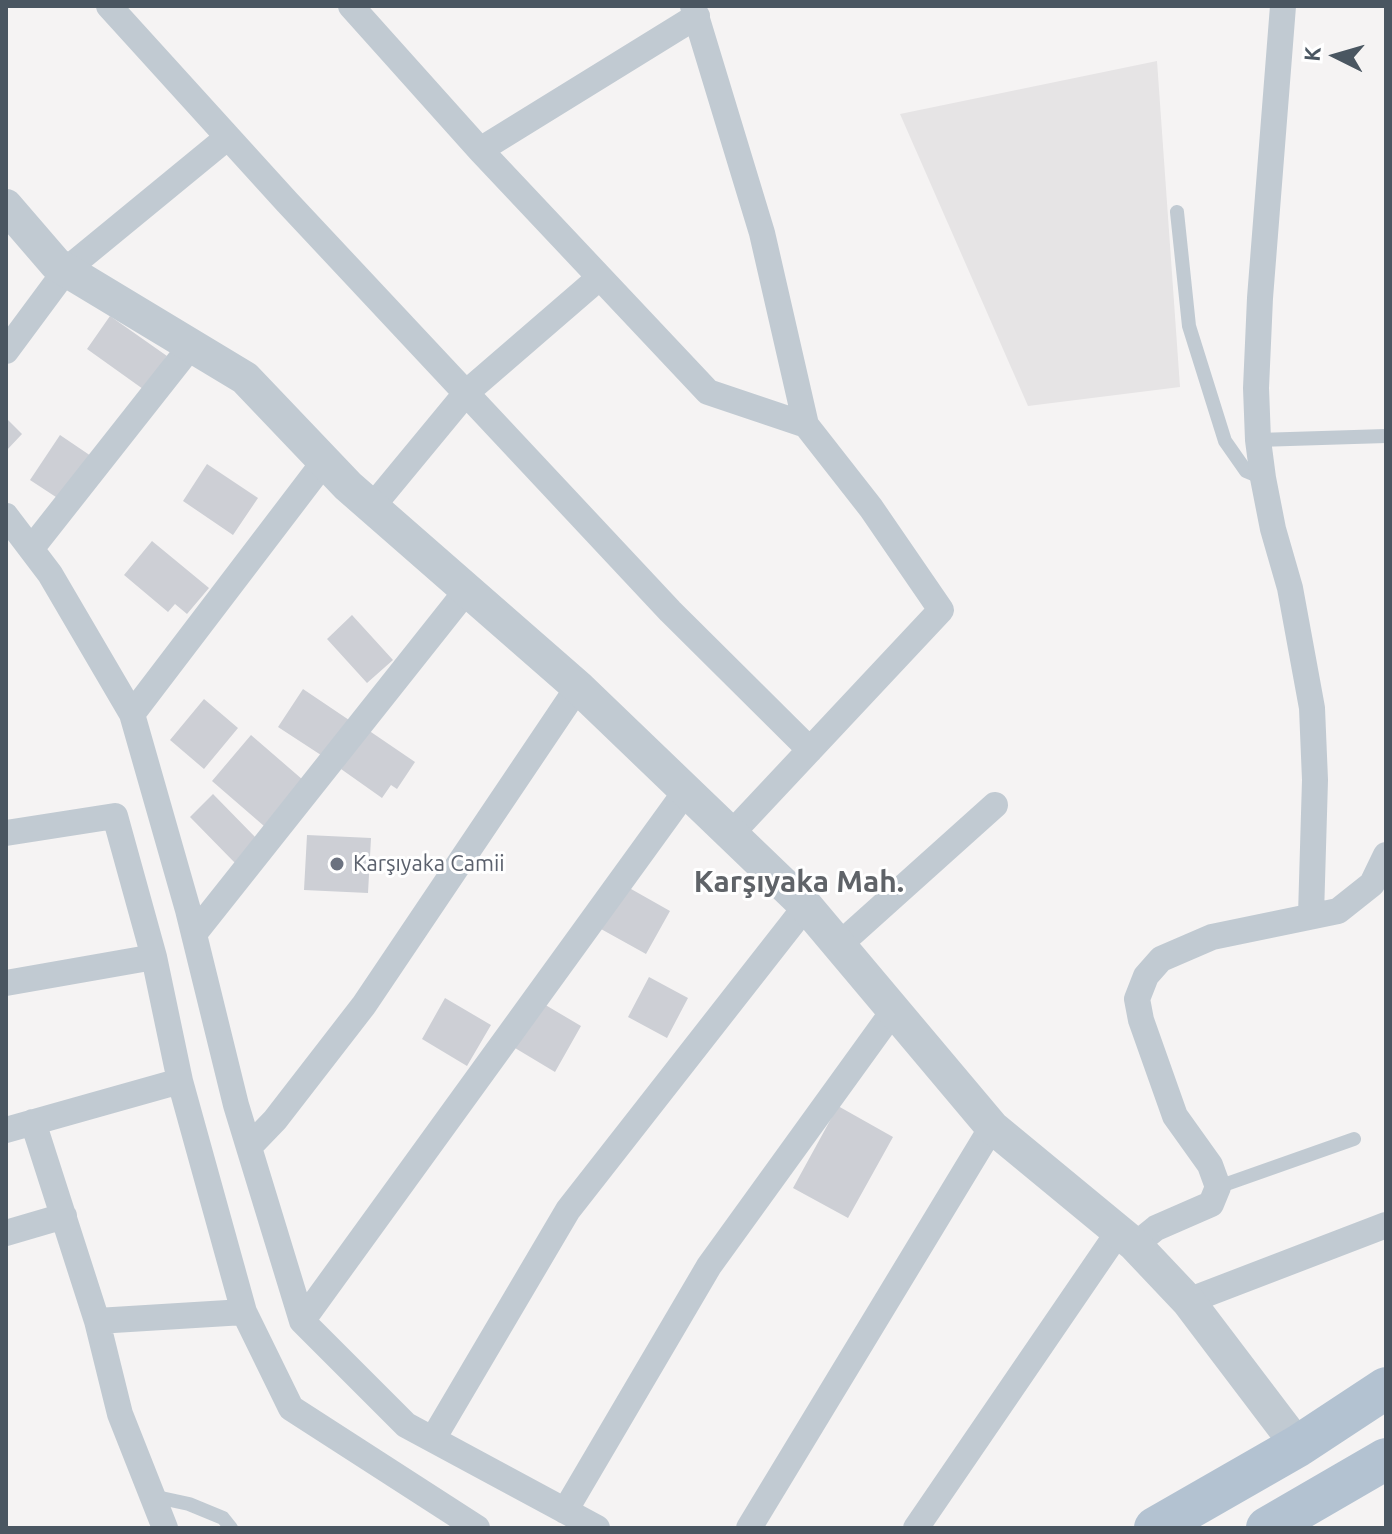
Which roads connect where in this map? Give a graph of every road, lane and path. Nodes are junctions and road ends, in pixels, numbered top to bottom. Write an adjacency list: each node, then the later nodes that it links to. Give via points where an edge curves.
1 (109, 6): 5 (street)
2 (351, 6): 6 (street)
3 (1283, 6): 16 (street, via 1260,298)
4 (695, 11): 6 (street); 14 (street, via 762,233)
5 (228, 137): 9 (street); 13 (street)
6 (480, 150): 10 (street)
7 (6, 206): 9 (street)
8 (1177, 212): 18 (lane, via 1189,326 1225,441 1246,471)
9 (66, 270): 11 (street); 12 (street)
10 (599, 278): 13 (street); 14 (street, via 708,392)
11 (191, 346): 17 (street, via 245,378); 21 (street)
12 (6, 351)
13 (467, 392): 19 (street); 25 (street, via 670,611)
14 (806, 425): 25 (street, via 941,610)
15 (1386, 436): 16 (lane)
16 (1258, 440): 18 (street)
17 (324, 462): 19 (street); 24 (street)
18 (1263, 478): 32 (street, via 1312,708)
19 (372, 507): 22 (street)
20 (6, 516): 21 (street)
21 (31, 549): 24 (street)
22 (467, 590): 23 (street); 33 (street)
23 (578, 687): 26 (street); 43 (street, via 364,1005)
24 (132, 714): 33 (street)
25 (810, 750): 29 (street)
26 (686, 791): 29 (street); 52 (street)
27 (995, 805): 34 (street)
28 (6, 833): 35 (street, via 115,816)
29 (731, 834): 31 (street)
30 (1386, 855): 32 (street, via 1372,884 1338,911)
31 (806, 906): 34 (street); 54 (street, via 568,1210)
32 (1311, 915): 44 (street, via 1212,937 1161,959 1146,976 1137,999 1175,1116 1210,1165)
33 (194, 934): 43 (street)
34 (839, 945): 37 (street)
35 (154, 957): 36 (street); 38 (street)
36 (6, 983)
37 (894, 1010): 40 (street); 58 (street, via 709,1266)
38 (180, 1081): 39 (street); 50 (street)
39 (33, 1122): 41 (street); 45 (street)
40 (992, 1127): 48 (street); 63 (street)
41 (6, 1130)
42 (1354, 1139): 44 (lane)
43 (249, 1147): 52 (street)
44 (1218, 1187): 48 (street, via 1211,1204)
45 (64, 1216): 47 (street); 51 (street)
46 (1386, 1225): 49 (street)
47 (6, 1233)
48 (1127, 1238): 49 (street); 64 (street)
49 (1188, 1301): 55 (street)
50 (244, 1312): 51 (street); 61 (street, via 291,1408)
51 (97, 1321): 57 (street, via 120,1414)
52 (302, 1321): 54 (street, via 406,1425)
53 (1386, 1388): 55 (main road)
54 (433, 1439): 58 (street)
55 (1298, 1446): 65 (main road)
56 (1386, 1459): 66 (main road)
57 (152, 1495): 59 (street); 60 (lane, via 223,1518)
58 (565, 1511): 62 (street)
59 (165, 1528)
60 (231, 1528)
61 (477, 1528)
62 (597, 1528)
63 (749, 1528)
64 (916, 1528)
65 (1155, 1528)
66 (1267, 1528)

